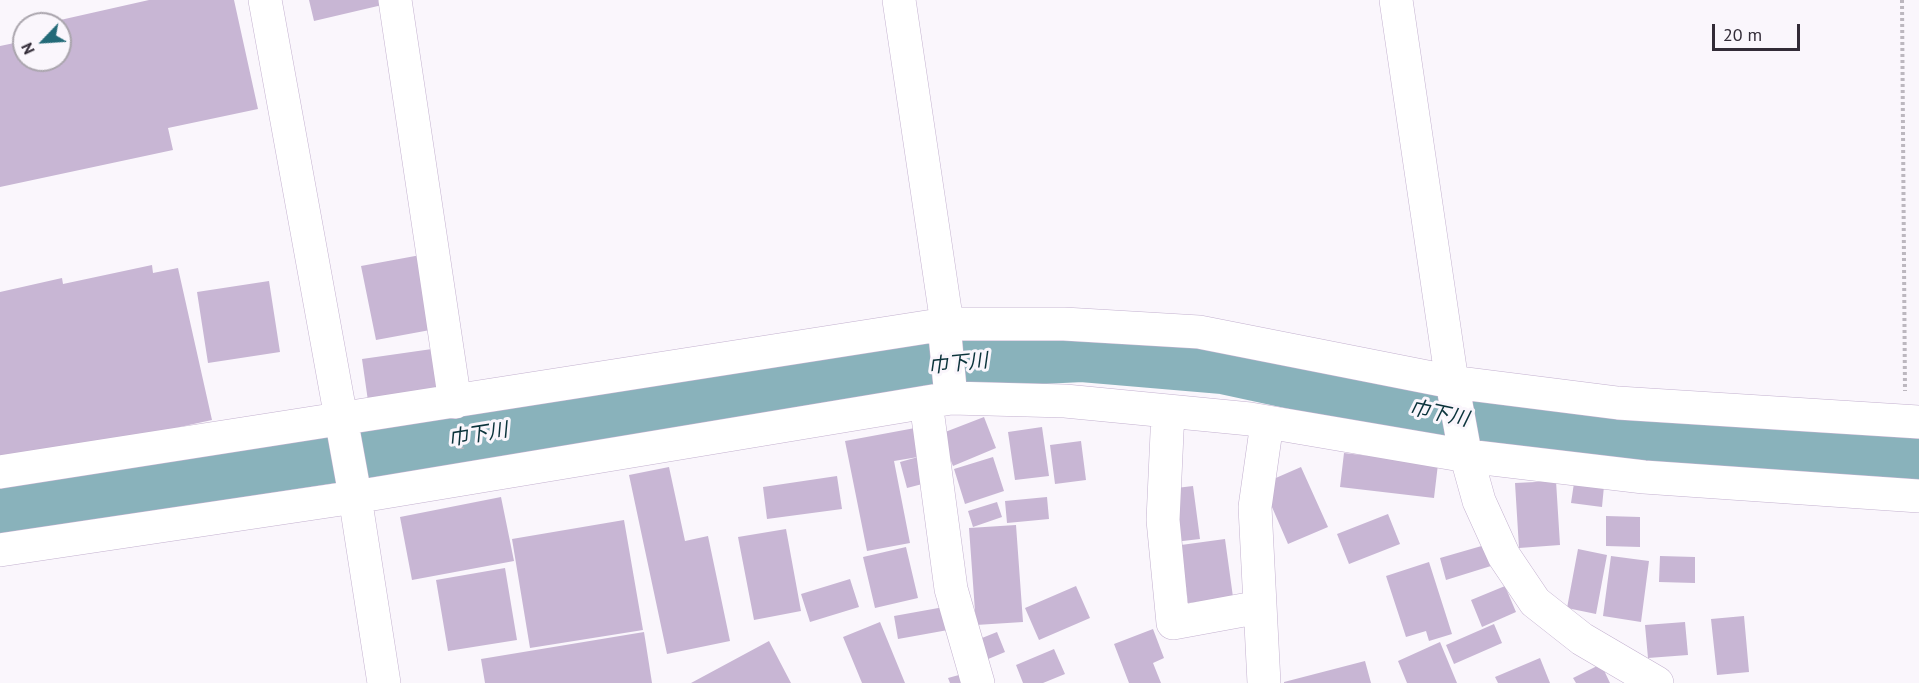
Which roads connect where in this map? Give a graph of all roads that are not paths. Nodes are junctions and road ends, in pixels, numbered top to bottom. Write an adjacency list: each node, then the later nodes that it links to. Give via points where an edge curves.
1 (265, 0): 11 (street)
2 (395, 0): 9 (street)
3 (899, 0): 5 (street)
4 (1396, 0): 6 (street)
5 (945, 329): 6 (street, via 1064,324 1199,333); 7 (street); 9 (street)
6 (1453, 386): 10 (street, via 1618,403); 13 (street)
7 (943, 396): 8 (street, via 1065,401); 15 (street); 20 (street, via 951,588)
8 (1168, 411): 12 (street); 18 (street, via 1163,520 1173,623)
9 (456, 412): 11 (street)
10 (1912, 422)
11 (343, 423): 14 (street); 15 (street)
12 (1267, 423): 13 (street); 18 (street, via 1254,507)
13 (1466, 451): 16 (street, via 1644,477); 22 (street, via 1479,501 1500,546 1535,602 1582,639)
14 (0, 472)
15 (354, 490): 17 (street); 19 (street)
16 (1919, 496)
17 (0, 550)
18 (1260, 607): 21 (street)
19 (384, 683)
20 (978, 683)
21 (1264, 683)
22 (1657, 683)

